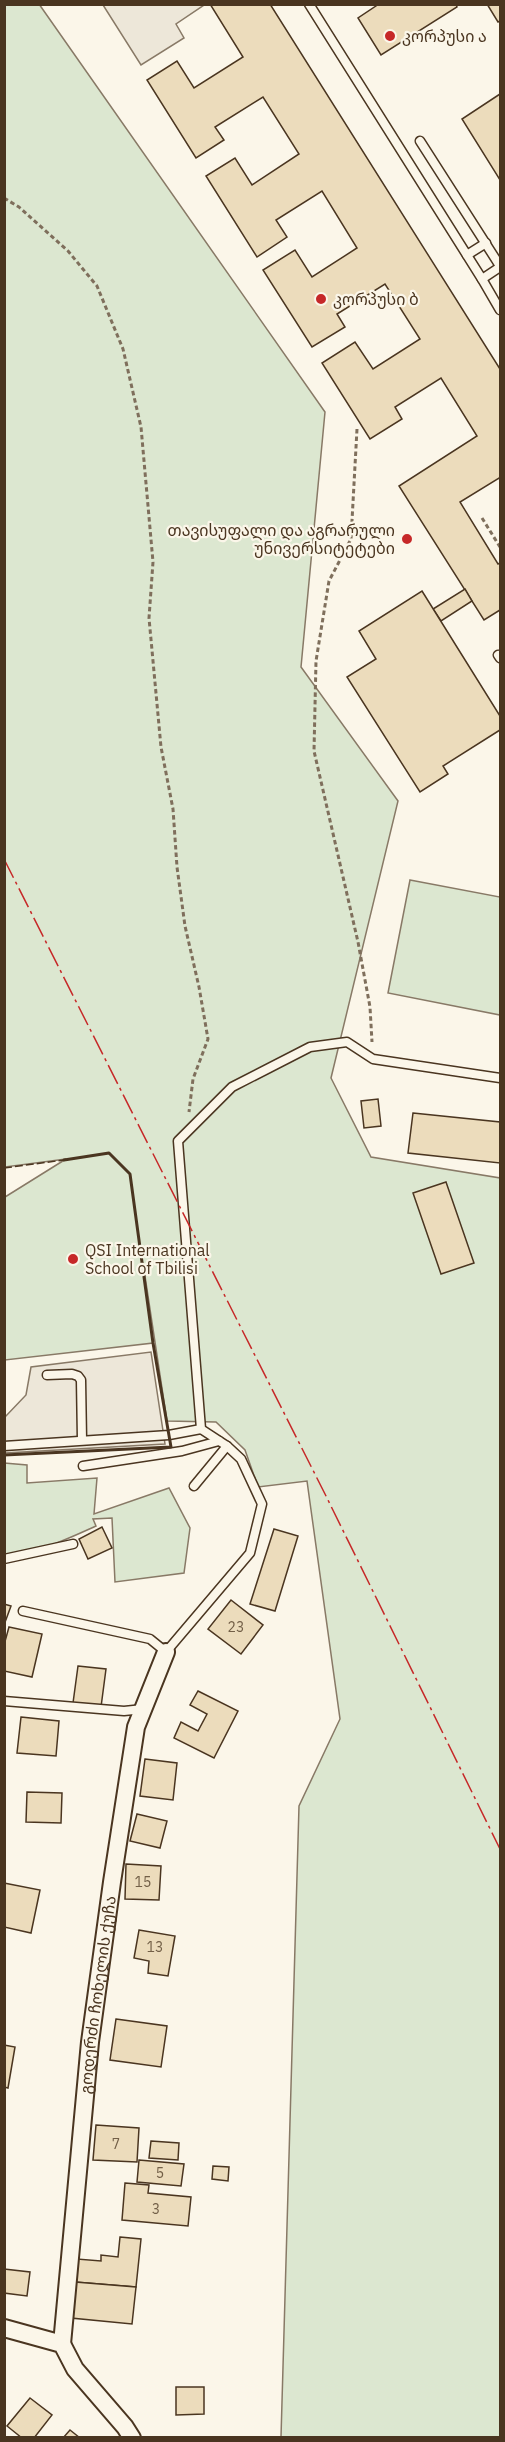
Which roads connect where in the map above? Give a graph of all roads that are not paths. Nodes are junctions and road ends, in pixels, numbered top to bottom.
1 (309, 4) edge
2 (420, 141) dead end
3 (486, 243) junction
4 (467, 255) junction
5 (501, 267) edge
6 (482, 279) junction
7 (501, 310) edge
8 (501, 1078) edge
9 (47, 1375) dead end
10 (201, 1428) junction
11 (82, 1440) junction
12 (223, 1443) junction
13 (4, 1446) edge
14 (83, 1466) dead end
15 (194, 1486) dead end
16 (74, 1544) dead end
17 (4, 1559) edge
18 (23, 1611) dead end
19 (166, 1652) junction
20 (4, 1701) edge
21 (143, 1709) junction
22 (4, 2328) edge
23 (62, 2344) junction
24 (132, 2438) edge

1 - 4 lane
2 - 3 lane
3 - 4 lane
3 - 5 lane
4 - 6 lane
5 - 6 lane
6 - 7 lane
8 - 10 lane
9 - 11 lane
10 - 11 lane
10 - 12 lane
11 - 13 lane
12 - 14 lane
12 - 15 lane
12 - 19 lane
16 - 17 lane
18 - 19 lane
19 - 21 street, გოდერძი ჩოხელის ქუჩა
20 - 21 lane
21 - 23 street, გოდერძი ჩოხელის ქუჩა
22 - 23 street
23 - 24 street

